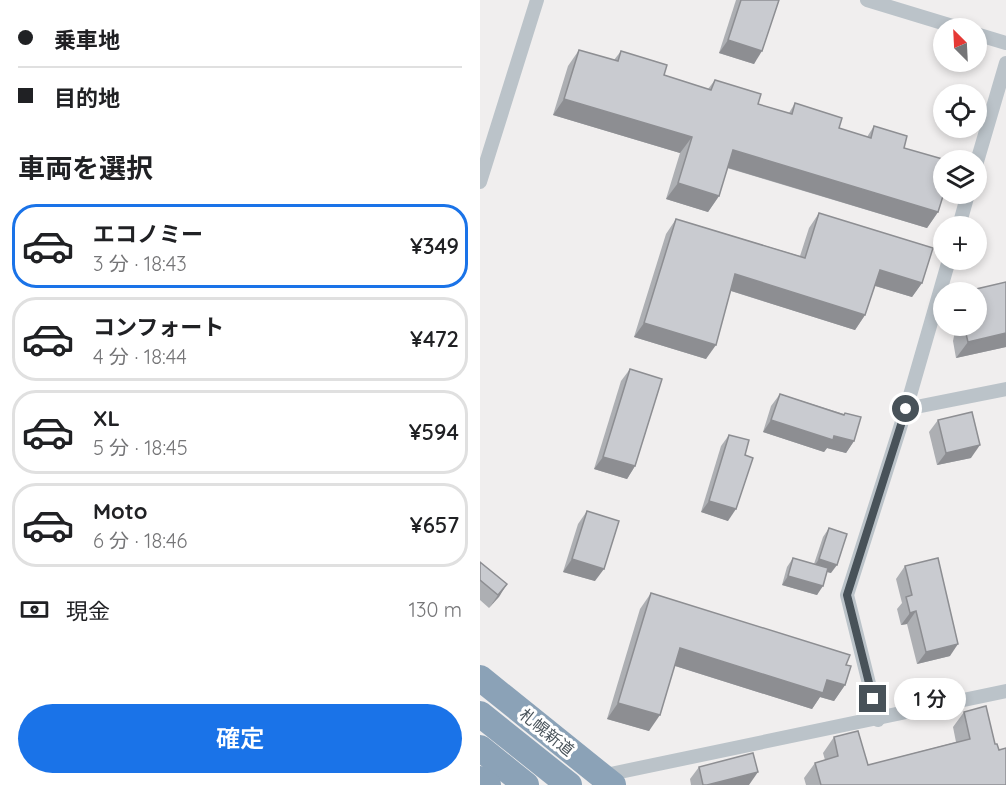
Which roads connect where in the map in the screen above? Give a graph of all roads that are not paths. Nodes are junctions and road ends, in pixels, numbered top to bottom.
1 (537, 0) edge
2 (867, 0) edge
3 (933, 20) edge
4 (987, 37) edge
5 (1006, 43) edge
6 (1006, 63) edge
7 (980, 150) edge
8 (480, 182) edge
9 (946, 270) edge
10 (1006, 389) edge
11 (906, 409) junction
12 (480, 678) edge
13 (1006, 692) edge
14 (480, 714) edge
15 (878, 720) junction
16 (480, 748) edge
17 (480, 779) edge
18 (607, 780) edge
19 (488, 785) edge
20 (526, 785) edge
21 (569, 785) edge

1 - 8 street
2 - 3 street
4 - 5 street
6 - 7 street
9 - 11 street
10 - 11 street
11 - 15 street
12 - 18 highway, 札幌新道
13 - 15 street
14 - 21 highway
15 - 18 street
16 - 20 highway
17 - 19 highway

